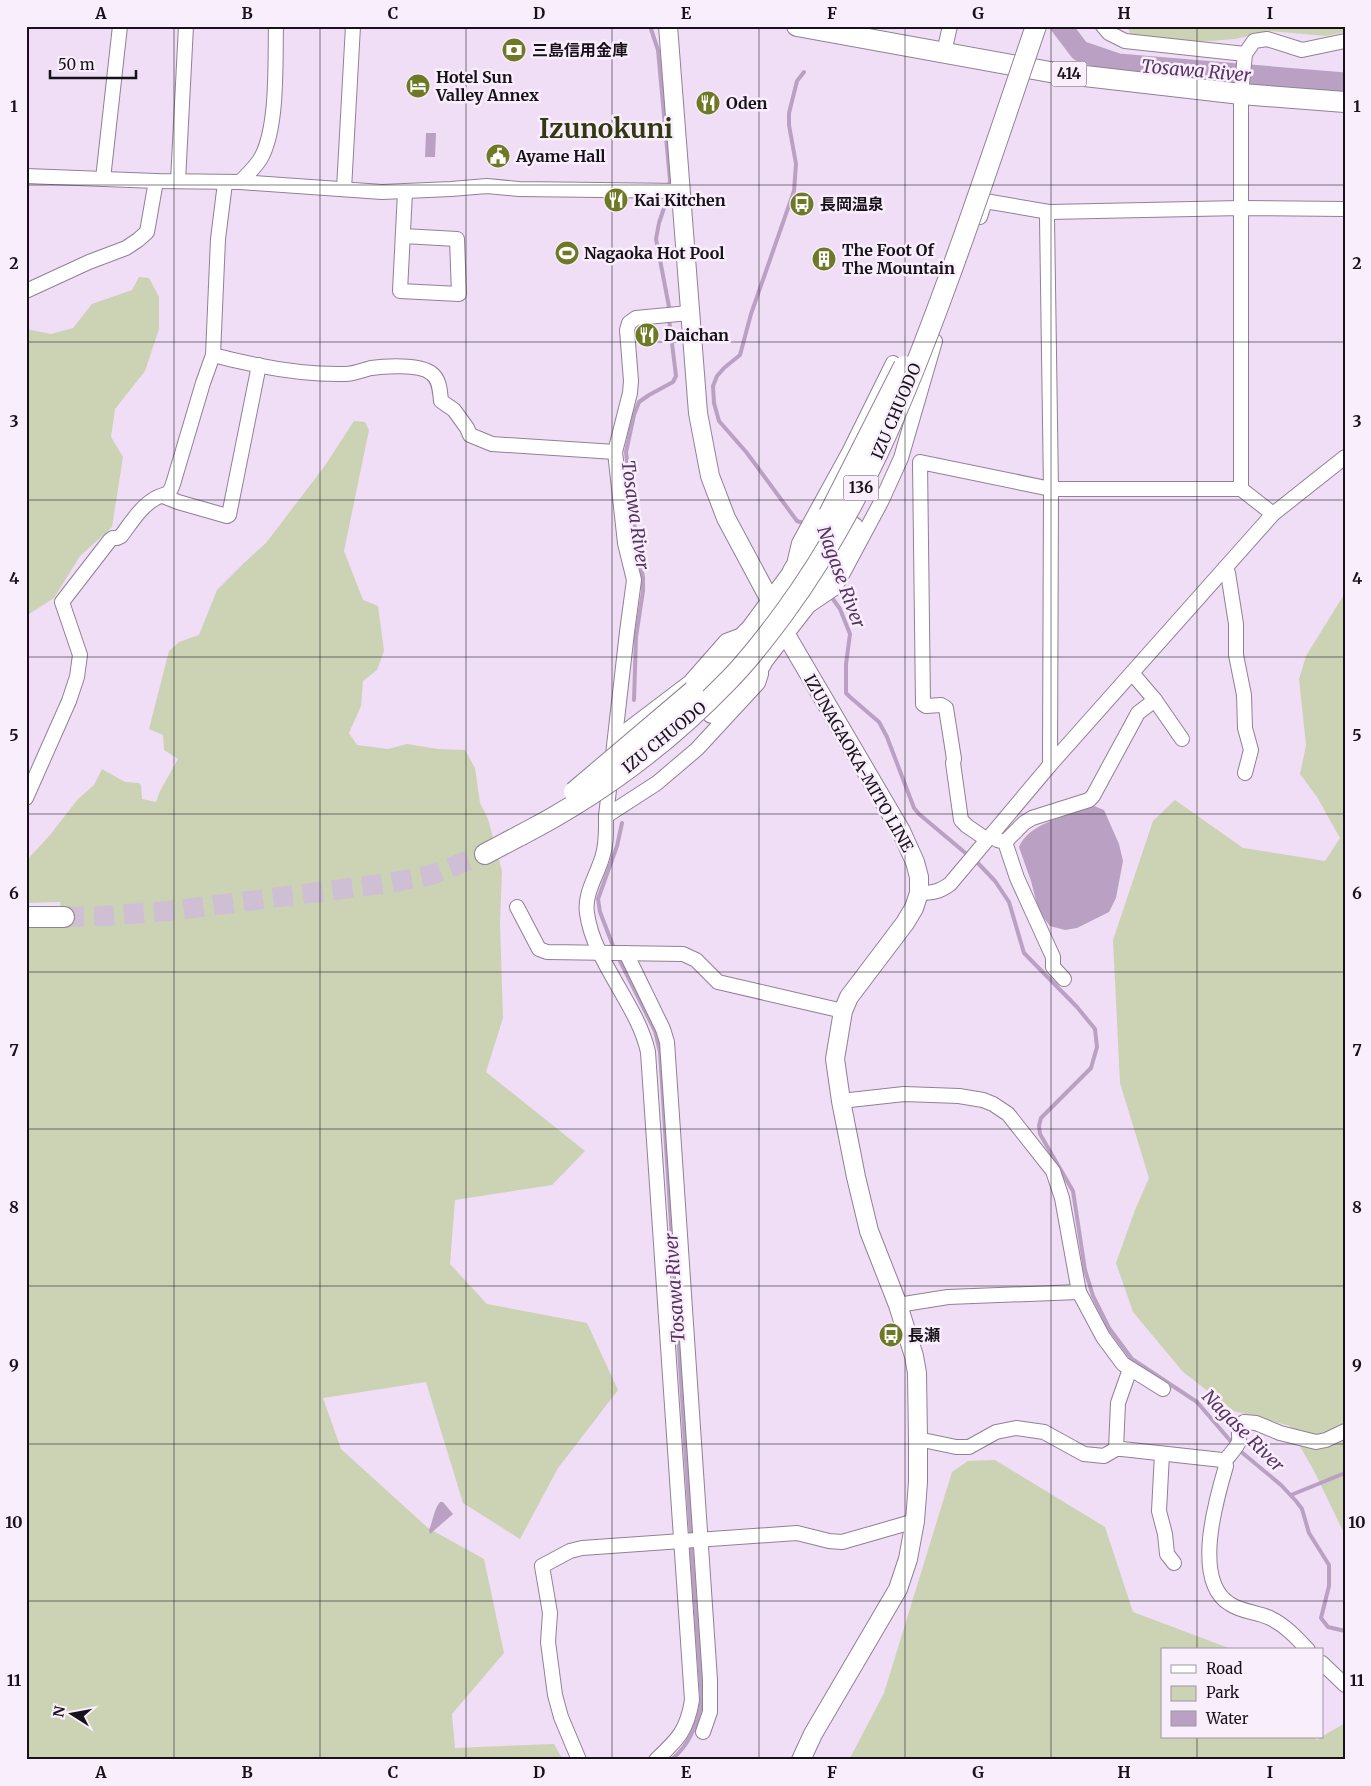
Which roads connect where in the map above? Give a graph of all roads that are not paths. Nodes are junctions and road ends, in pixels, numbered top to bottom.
1 (120, 26) edge
2 (186, 26) edge
3 (276, 26) edge
4 (353, 26) edge
5 (668, 26) edge
6 (797, 26) edge
7 (950, 26) edge
8 (1027, 26) edge
9 (1036, 26) edge
10 (1103, 26) edge
11 (1345, 41) edge
12 (944, 52) junction
13 (1244, 59) junction
14 (1241, 89) junction
15 (1345, 102) edge
16 (26, 176) edge
17 (103, 179) junction
18 (156, 182) junction
19 (178, 182) junction
20 (240, 182) junction
21 (225, 183) junction
22 (344, 188) junction
23 (681, 191) junction
24 (405, 192) junction
25 (1241, 208) junction
26 (1345, 209) edge
27 (1049, 212) junction
28 (403, 236) junction
29 (26, 291) edge
30 (689, 313) junction
31 (918, 344) junction
32 (213, 355) junction
33 (893, 363) dead end
34 (259, 365) junction
35 (916, 365) junction
36 (615, 452) junction
37 (848, 452) junction
38 (1345, 457) edge
39 (900, 458) junction
40 (920, 462) junction
41 (1051, 489) junction
42 (1241, 489) junction
43 (163, 496) junction
44 (1273, 514) junction
45 (1225, 568) junction
46 (793, 571) junction
47 (823, 584) joint
48 (771, 602) junction
49 (807, 606) junction
50 (747, 633) junction
51 (785, 633) junction
52 (761, 664) junction
53 (1132, 673) junction
54 (1155, 700) junction
55 (615, 739) junction
56 (1182, 739) dead end
57 (1050, 765) junction
58 (1245, 773) dead end
59 (26, 798) edge
60 (556, 808) junction
61 (606, 816) junction
62 (525, 831) junction
63 (984, 842) junction
64 (1005, 842) junction
65 (484, 852) tunnel mouth
66 (919, 893) junction
67 (517, 907) dead end
68 (26, 911) edge
69 (26, 917) edge
70 (604, 953) junction
71 (625, 953) junction
72 (1064, 979) dead end
73 (843, 1011) junction
74 (841, 1101) junction
75 (1080, 1292) junction
76 (898, 1305) junction
77 (1130, 1369) junction
78 (1163, 1389) dead end
79 (1345, 1431) edge
80 (918, 1439) junction
81 (1116, 1449) junction
82 (1162, 1454) junction
83 (1224, 1462) junction
84 (916, 1522) junction
85 (691, 1540) junction
86 (1174, 1563) dead end
87 (1306, 1648) edge
88 (1324, 1665) edge
89 (1345, 1685) edge
90 (703, 1732) dead end
91 (579, 1760) edge
92 (656, 1760) edge
93 (801, 1760) edge

1 - 17 street
2 - 19 street
3 - 20 street
4 - 22 street
5 - 23 main road, IZUNAGAOKA-MITO LINE
6 - 12 highway, 414
7 - 12 street
8 - 31 highway, IZU CHUODO / 136
9 - 35 highway, IZU CHUODO / 136, bridge
10 - 13 street
11 - 13 street
12 - 14 highway, 414
13 - 14 street
14 - 15 highway, 414
14 - 25 street
16 - 17 street
17 - 18 street
18 - 19 street
18 - 29 street
19 - 21 street
20 - 21 street
20 - 22 street
21 - 32 street
22 - 24 street
23 - 24 street
23 - 30 main road, IZUNAGAOKA-MITO LINE
24 - 28 street
25 - 26 street
25 - 27 street
25 - 42 street
27 - 39 street
27 - 41 street
28 - 28 street
30 - 36 street
30 - 48 main road, IZUNAGAOKA-MITO LINE
31 - 46 highway, bridge
31 - 60 highway, IZU CHUODO / 136
32 - 34 street
32 - 43 street
33 - 37 street
34 - 36 street
34 - 43 street
35 - 47 highway, bridge
35 - 62 highway, IZU CHUODO / 136, bridge
36 - 55 street
37 - 39 street
37 - 46 street
38 - 44 street
39 - 40 street
39 - 49 street
40 - 41 street
40 - 63 street
41 - 42 street
41 - 57 street
42 - 44 street
43 - 59 street
44 - 45 street
45 - 53 street
45 - 58 street
46 - 48 main road
47 - 49 main road
48 - 50 main road
48 - 51 main road, IZUNAGAOKA-MITO LINE
49 - 51 main road
50 - 55 street
50 - 60 highway, bridge
51 - 52 main road
51 - 66 main road, IZUNAGAOKA-MITO LINE
52 - 61 street
52 - 62 highway, bridge
53 - 54 street
53 - 57 street
54 - 56 street
54 - 64 street
55 - 61 street
57 - 63 street
60 - 62 highway, IZU CHUODO / 136
61 - 70 street
62 - 65 highway, IZU CHUODO / 136
63 - 64 street
63 - 66 street
64 - 72 street
66 - 73 main road, IZUNAGAOKA-MITO LINE
67 - 70 street
68 - 69 highway
70 - 71 street
70 - 85 street
71 - 73 street
71 - 85 street
73 - 74 main road, IZUNAGAOKA-MITO LINE
74 - 75 street
74 - 76 main road, IZUNAGAOKA-MITO LINE
75 - 76 street
75 - 77 street
76 - 80 main road, IZUNAGAOKA-MITO LINE
77 - 78 street
77 - 81 street
79 - 83 street
80 - 81 street
80 - 84 main road, IZUNAGAOKA-MITO LINE
81 - 82 street
82 - 83 street
82 - 86 street
83 - 87 street
84 - 85 street
84 - 93 main road, IZUNAGAOKA-MITO LINE
85 - 90 street
85 - 91 street
85 - 92 street
88 - 89 street

